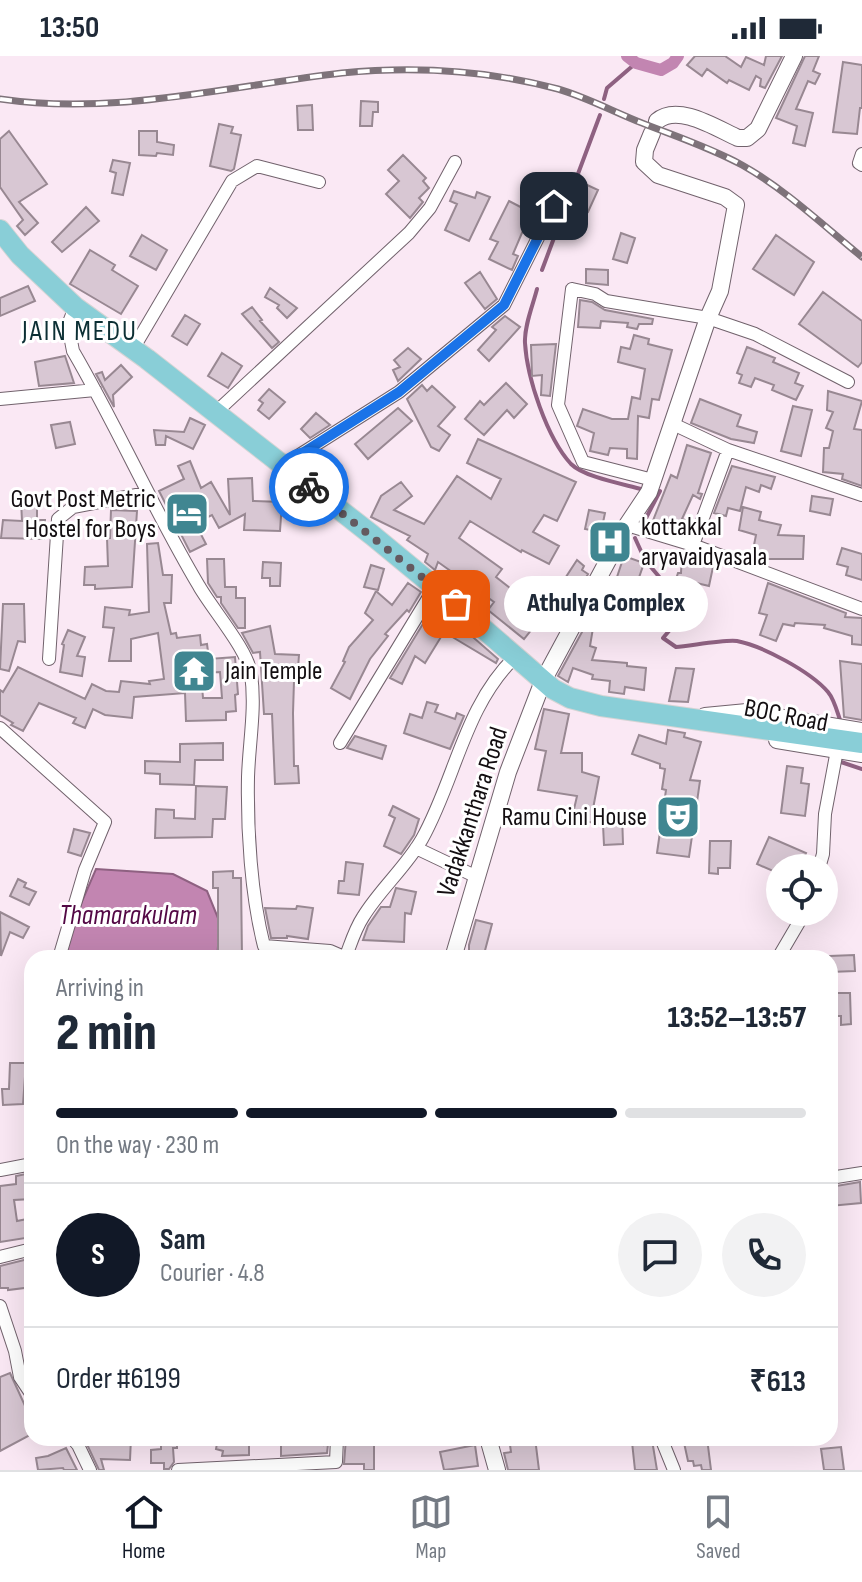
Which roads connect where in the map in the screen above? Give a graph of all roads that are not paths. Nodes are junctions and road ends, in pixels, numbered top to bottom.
1 (794, 56) edge
2 (862, 154) edge
3 (455, 162) dead end
4 (862, 165) edge
5 (319, 182) dead end
6 (554, 206) dead end
7 (0, 230) edge
8 (75, 307) junction
9 (708, 318) junction
10 (133, 349) junction
11 (848, 382) dead end
12 (95, 390) junction
13 (0, 399) edge
14 (214, 414) junction
15 (673, 424) junction
16 (728, 450) junction
17 (282, 466) junction
18 (653, 480) junction
19 (147, 493) junction
20 (862, 495) edge
21 (627, 525) junction
22 (693, 545) junction
23 (435, 587) junction
24 (862, 609) edge
25 (516, 656) junction
26 (49, 659) dead end
27 (543, 681) junction
28 (675, 718) junction
29 (703, 721) junction
30 (0, 728) edge
31 (862, 731) edge
32 (340, 743) dead end
33 (862, 743) edge
34 (837, 750) junction
35 (862, 754) edge
36 (416, 848) junction
37 (823, 854) edge
38 (477, 877) junction
39 (797, 926) edge
40 (61, 950) edge
41 (317, 950) edge
42 (349, 950) edge
43 (455, 950) edge
44 (783, 950) edge
45 (24, 1166) edge
46 (0, 1170) edge
47 (862, 1173) edge
48 (838, 1177) edge
49 (24, 1251) edge
50 (0, 1257) edge
51 (0, 1306) edge
52 (24, 1383) edge
53 (76, 1446) edge
54 (337, 1446) edge
55 (490, 1446) edge
56 (664, 1446) edge
57 (336, 1466) edge
58 (90, 1470) edge
59 (178, 1470) edge
60 (497, 1470) edge
61 (674, 1470) edge

1 - 9 street, Vadakkanthara Road
2 - 4 street
3 - 14 street
5 - 10 street
6 - 17 street
7 - 8 main road
8 - 10 main road
8 - 12 street
9 - 11 street
9 - 15 street, Vadakkanthara Road
9 - 18 street
10 - 14 main road
12 - 13 street
12 - 19 street
14 - 17 main road
15 - 16 street
15 - 18 street, Vadakkanthara Road
16 - 20 street
16 - 22 street
17 - 23 main road
18 - 21 street, Vadakkanthara Road
19 - 26 street
19 - 41 street
21 - 22 street
21 - 27 street, Vadakkanthara Road
22 - 24 street
23 - 25 main road
23 - 32 street
25 - 27 main road
25 - 36 street
27 - 28 main road
27 - 38 street, Vadakkanthara Road
28 - 29 main road
28 - 31 street
29 - 33 main road
29 - 34 street, BOC Road
30 - 40 street
34 - 35 street, BOC Road
34 - 37 street
36 - 38 street
36 - 42 street
38 - 43 street, Vadakkanthara Road
39 - 44 street
45 - 46 street
47 - 48 street
49 - 50 street
51 - 52 street
53 - 58 street
54 - 57 street
55 - 60 street
56 - 61 street
57 - 59 street

